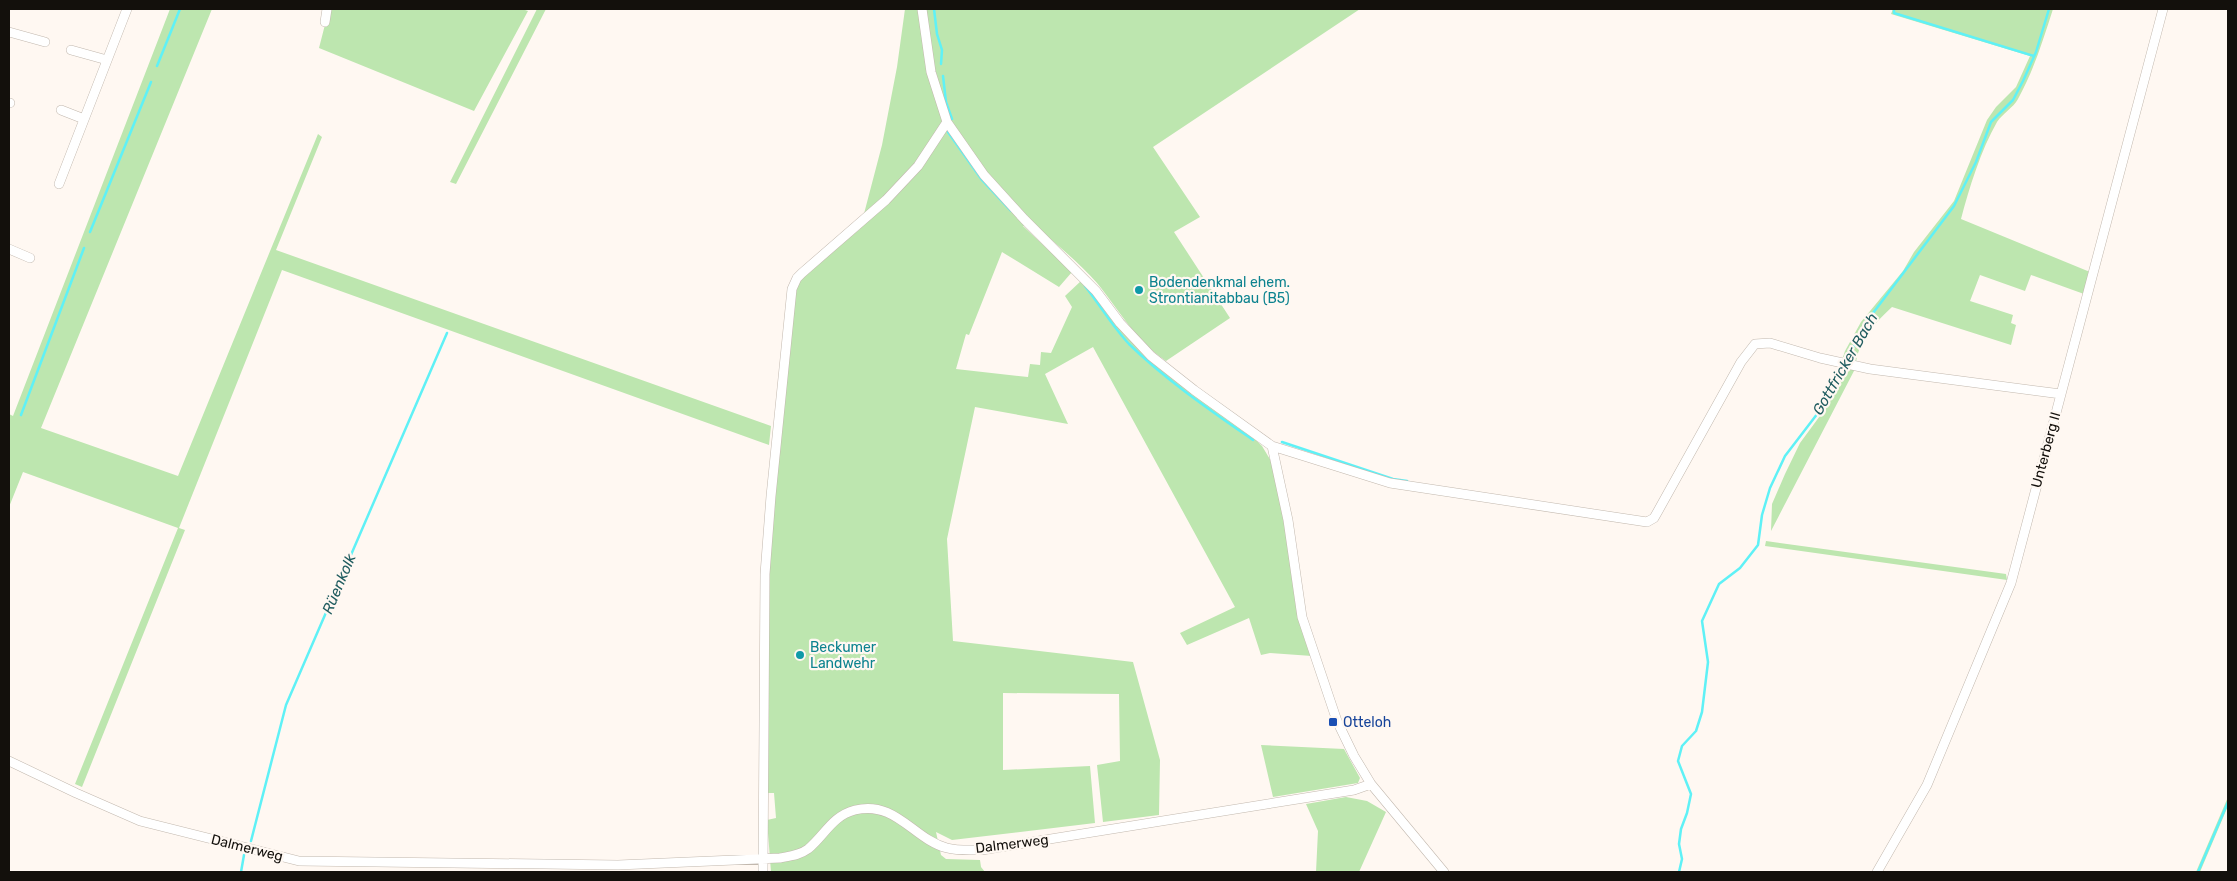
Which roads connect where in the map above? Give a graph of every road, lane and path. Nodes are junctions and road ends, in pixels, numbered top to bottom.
1 (127, 9) edge
2 (327, 9) edge
3 (922, 9) edge
4 (2163, 9) edge
5 (325, 22) dead end
6 (9, 32) edge
7 (45, 42) dead end
8 (71, 50) dead end
9 (107, 60) junction
10 (60, 110) dead end
11 (84, 119) junction
12 (947, 122) junction
13 (59, 184) dead end
14 (9, 249) edge
15 (30, 258) dead end
16 (2061, 394) junction
17 (1272, 446) junction
18 (9, 761) edge
19 (1371, 784) junction
20 (762, 860) junction
21 (763, 872) edge
22 (1444, 872) edge
23 (1877, 872) edge

1 - 9 street
2 - 5 street
3 - 12 street
4 - 16 street, Unterberg II
6 - 7 street
8 - 9 street
9 - 11 street
10 - 11 street
11 - 13 street
12 - 17 street
12 - 20 street
14 - 15 street
16 - 17 street
16 - 23 street, Unterberg II
17 - 19 street
18 - 20 street, Dalmerweg
19 - 20 street, Dalmerweg
19 - 22 street
20 - 21 street

